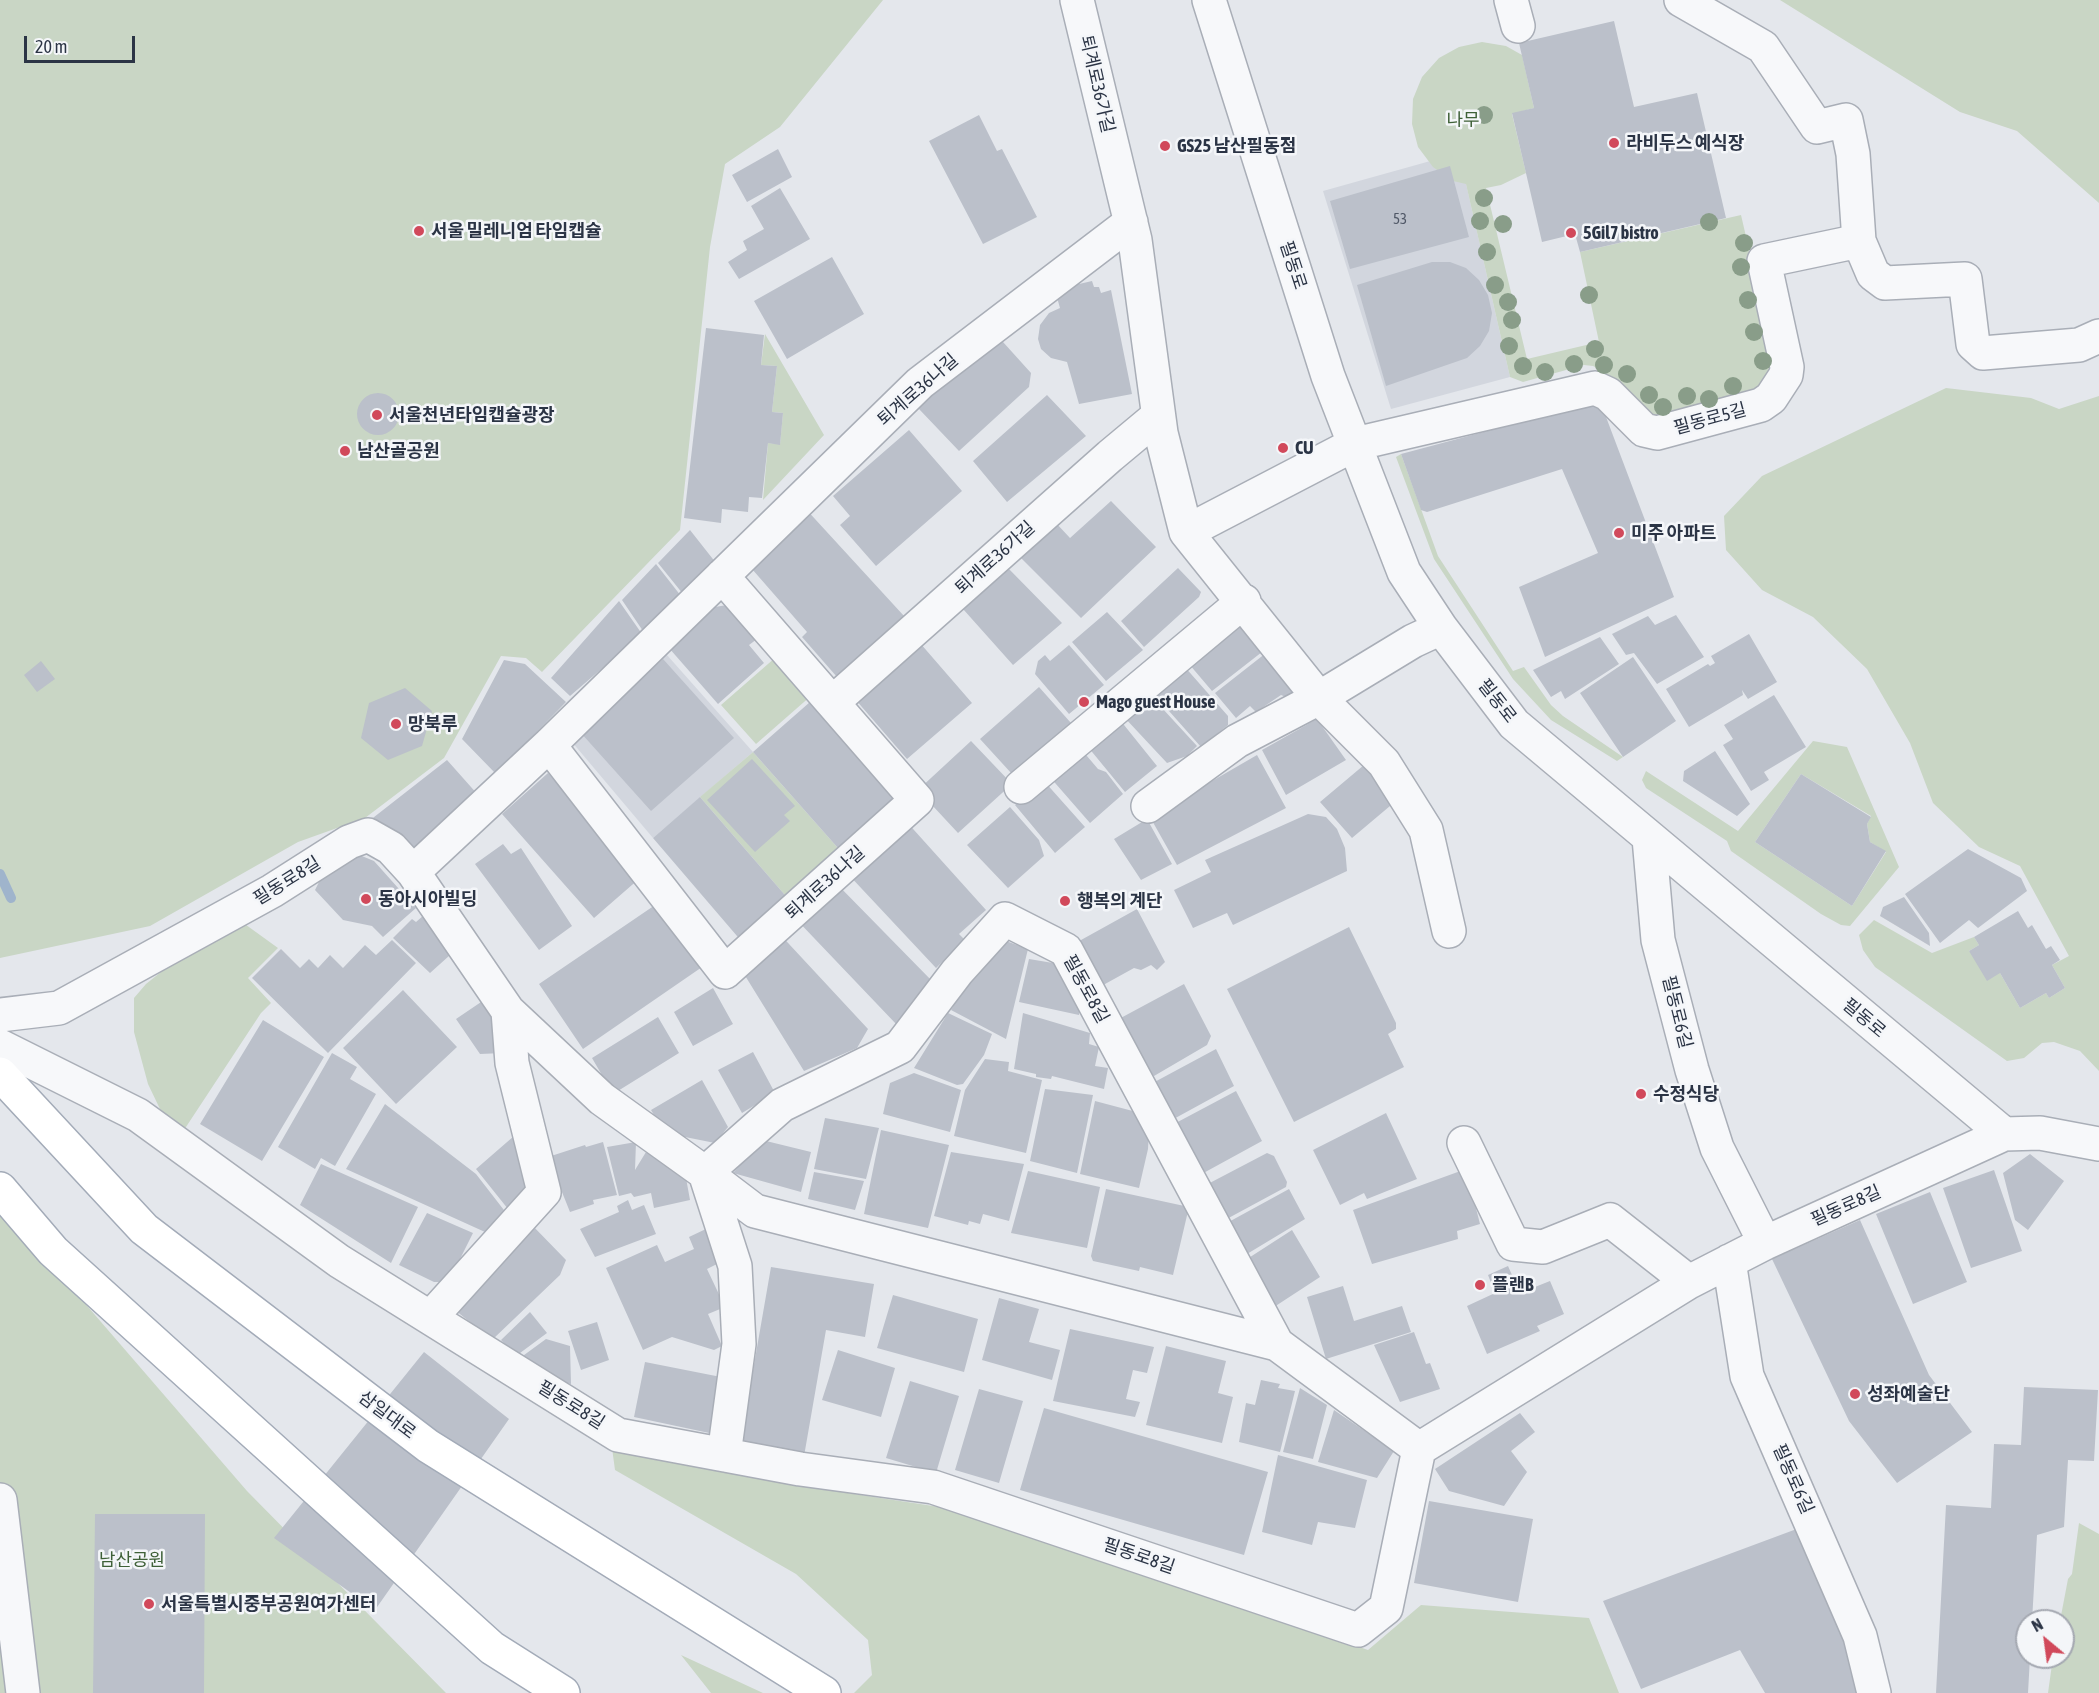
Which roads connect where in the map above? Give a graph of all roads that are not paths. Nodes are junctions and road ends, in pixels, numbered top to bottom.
1 (1077, 0) edge
2 (1209, 0) edge
3 (1681, 0) edge
4 (1131, 222) junction
5 (1859, 241) junction
6 (2099, 336) edge
7 (1158, 416) junction
8 (1355, 444) junction
9 (1186, 532) junction
10 (722, 576) junction
11 (1244, 601) junction
12 (1441, 628) junction
13 (1319, 698) junction
14 (833, 702) junction
15 (549, 745) junction
16 (1021, 787) dead end
17 (1148, 806) dead end
18 (1649, 838) junction
19 (413, 872) junction
20 (1449, 931) dead end
21 (508, 1011) junction
22 (0, 1015) edge
23 (0, 1046) edge
24 (0, 1074) edge
25 (0, 1093) edge
26 (2004, 1134) junction
27 (62, 1141) junction
28 (1464, 1143) dead end
29 (2099, 1144) edge
30 (705, 1173) junction
31 (0, 1189) edge
32 (1765, 1243) junction
33 (1729, 1261) junction
34 (1689, 1282) junction
35 (432, 1316) junction
36 (1277, 1344) junction
37 (1419, 1449) junction
38 (724, 1455) junction
39 (0, 1500) edge
40 (7, 1626) edge
41 (22, 1693) edge
42 (563, 1693) edge
43 (824, 1693) edge
44 (1874, 1693) edge

1 - 4 street, 퇴계로36가길
2 - 8 street, 필동로
3 - 5 street
4 - 7 street, 퇴계로36가길
4 - 10 street, 퇴계로36나길
5 - 6 street
5 - 8 street, 필동로5길
7 - 9 street, 퇴계로36가길
7 - 14 street, 퇴계로36가길
8 - 9 street
8 - 12 street, 필동로
9 - 11 street, 퇴계로36가길
10 - 14 street, 퇴계로36나길
10 - 15 street, 퇴계로36나길
11 - 13 street, 퇴계로36가길
11 - 16 street
12 - 13 street
12 - 18 street, 필동로
13 - 17 street
13 - 20 street, 퇴계로36가길
14 - 15 street, 퇴계로36나길
15 - 19 street, 퇴계로36나길
18 - 26 street, 필동로
18 - 32 street, 필동로6길
19 - 21 street, 필동로8길
19 - 22 street, 필동로8길
21 - 30 street, 필동로8길
21 - 35 street, 필동로8길
23 - 35 street, 필동로8길
24 - 27 main road, 삼일대로
25 - 27 street
26 - 29 street
26 - 32 street, 필동로8길
27 - 43 main road, 삼일대로
28 - 34 street
30 - 36 street, 필동로8길
30 - 36 street, 필동로8길
30 - 38 street
31 - 42 main road
32 - 33 street, 필동로8길
33 - 34 street, 필동로8길
33 - 44 street, 필동로6길
34 - 37 street, 필동로8길
35 - 38 street, 필동로8길
36 - 37 street, 필동로8길
37 - 38 street, 필동로8길
39 - 40 street
40 - 41 street

